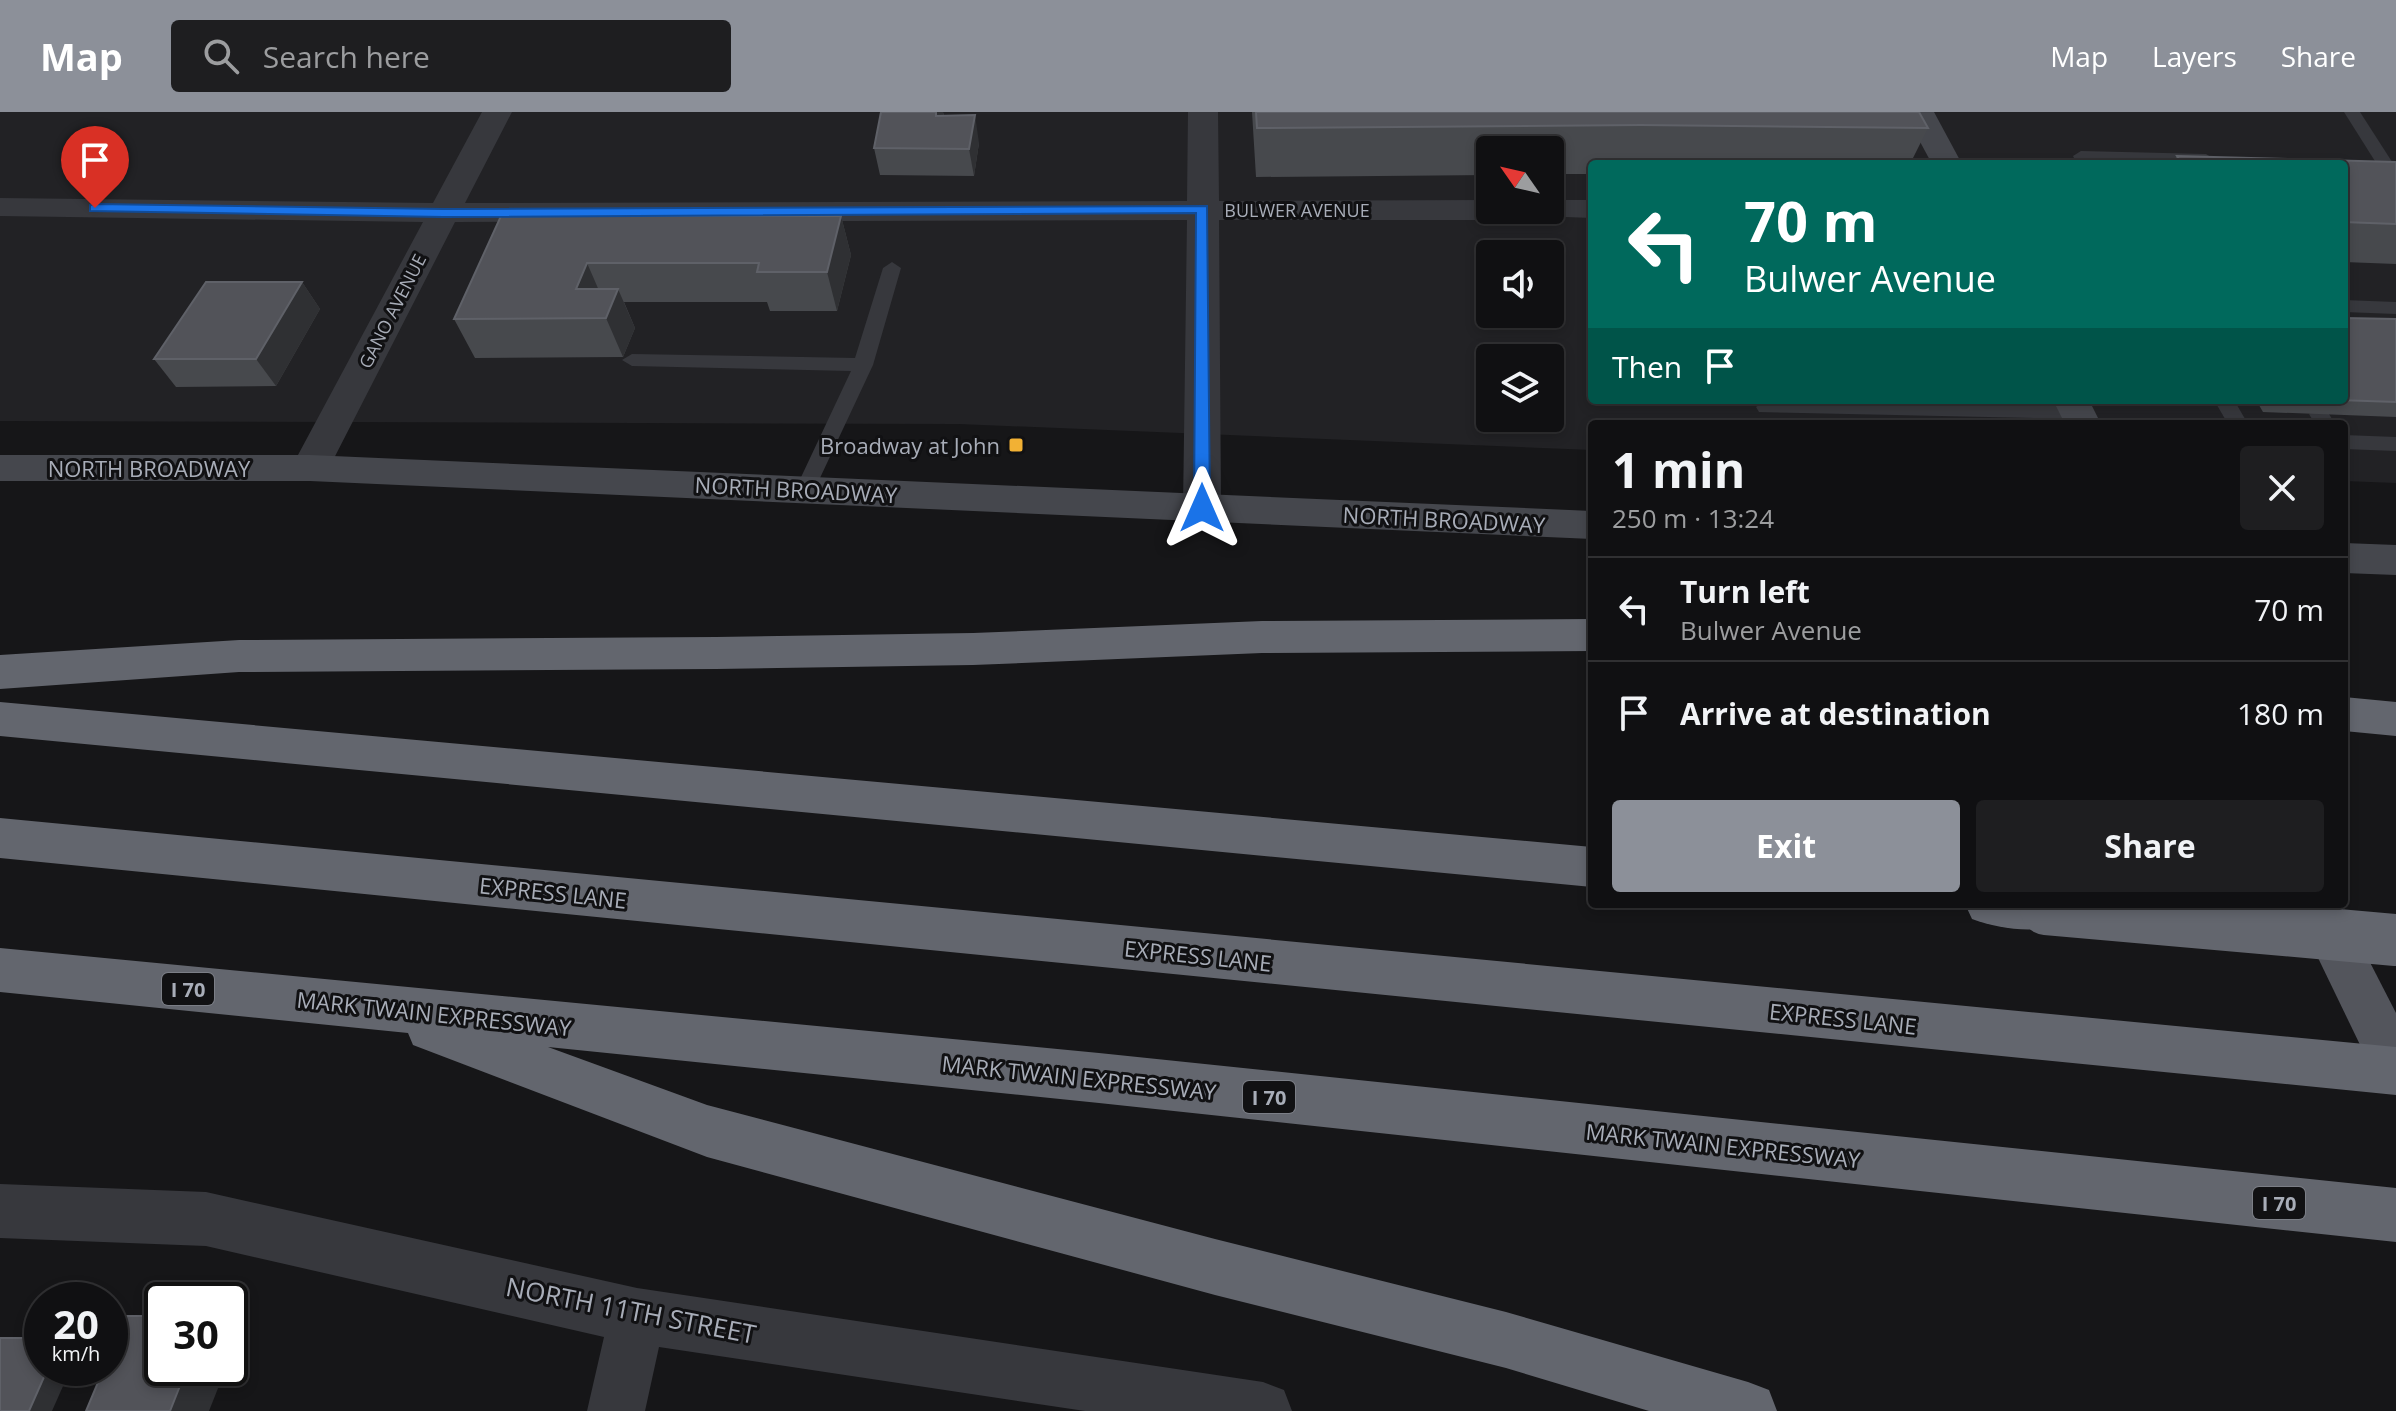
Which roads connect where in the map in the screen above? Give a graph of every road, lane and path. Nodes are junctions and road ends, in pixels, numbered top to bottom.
1 (497, 112) edge
2 (1203, 112) edge
3 (1919, 112) edge
4 (2352, 112) edge
5 (2224, 159) edge
6 (1945, 160) edge
7 (2083, 160) edge
8 (2383, 163) edge
9 (2396, 181) edge
10 (0, 207) edge
11 (1203, 209) junction
12 (1564, 209) edge
13 (1588, 209) edge
14 (1476, 210) edge
15 (443, 213) junction
16 (892, 268) dead end
17 (2348, 306) edge
18 (2388, 308) edge
19 (2396, 328) edge
20 (632, 360) dead end
21 (863, 365) junction
22 (1767, 410) edge
23 (1943, 412) edge
24 (2077, 412) edge
25 (2348, 442) edge
26 (2396, 444) edge
27 (0, 468) edge
28 (310, 468) junction
29 (805, 490) junction
30 (1202, 508) junction
31 (1588, 525) edge
32 (2348, 558) edge
33 (2396, 560) edge
34 (1588, 635) edge
35 (0, 672) edge
36 (2348, 714) edge
37 (0, 719) edge
38 (2396, 719) edge
39 (0, 838) edge
40 (1588, 867) edge
41 (2035, 908) edge
42 (2318, 908) edge
43 (2396, 940) edge
44 (0, 970) edge
45 (376, 1007) junction
46 (2396, 1068) edge
47 (0, 1211) edge
48 (2396, 1215) edge
49 (637, 1316) junction
50 (1125, 1399) edge
51 (616, 1411) edge
52 (1263, 1411) edge
53 (1748, 1411) edge

1 - 15 street, GANO AVENUE
2 - 11 street
3 - 6 main road
4 - 8 lane
5 - 7 lane
8 - 9 lane
10 - 15 street, BULWER AVENUE
11 - 14 street, BULWER AVENUE
11 - 15 street, BULWER AVENUE
11 - 30 street
12 - 13 street
15 - 28 street, GANO AVENUE
16 - 21 lane
17 - 18 lane
18 - 19 lane
20 - 21 lane
21 - 29 lane
22 - 23 lane
23 - 24 lane
25 - 26 lane
27 - 28 main road, NORTH BROADWAY
28 - 29 main road, NORTH BROADWAY
29 - 30 main road, NORTH BROADWAY
30 - 31 main road, NORTH BROADWAY
32 - 33 main road
34 - 35 highway
36 - 38 highway
37 - 40 highway
39 - 46 highway, EXPRESS LANE
41 - 43 highway, bridge
42 - 46 main road
44 - 45 highway, MARK TWAIN EXPRESSWAY / I 70
45 - 48 highway, MARK TWAIN EXPRESSWAY / I 70
45 - 53 highway
47 - 49 street, NORTH 11TH STREET
49 - 50 street, NORTH 11TH STREET
49 - 51 street
50 - 52 street, NORTH 11TH STREET

